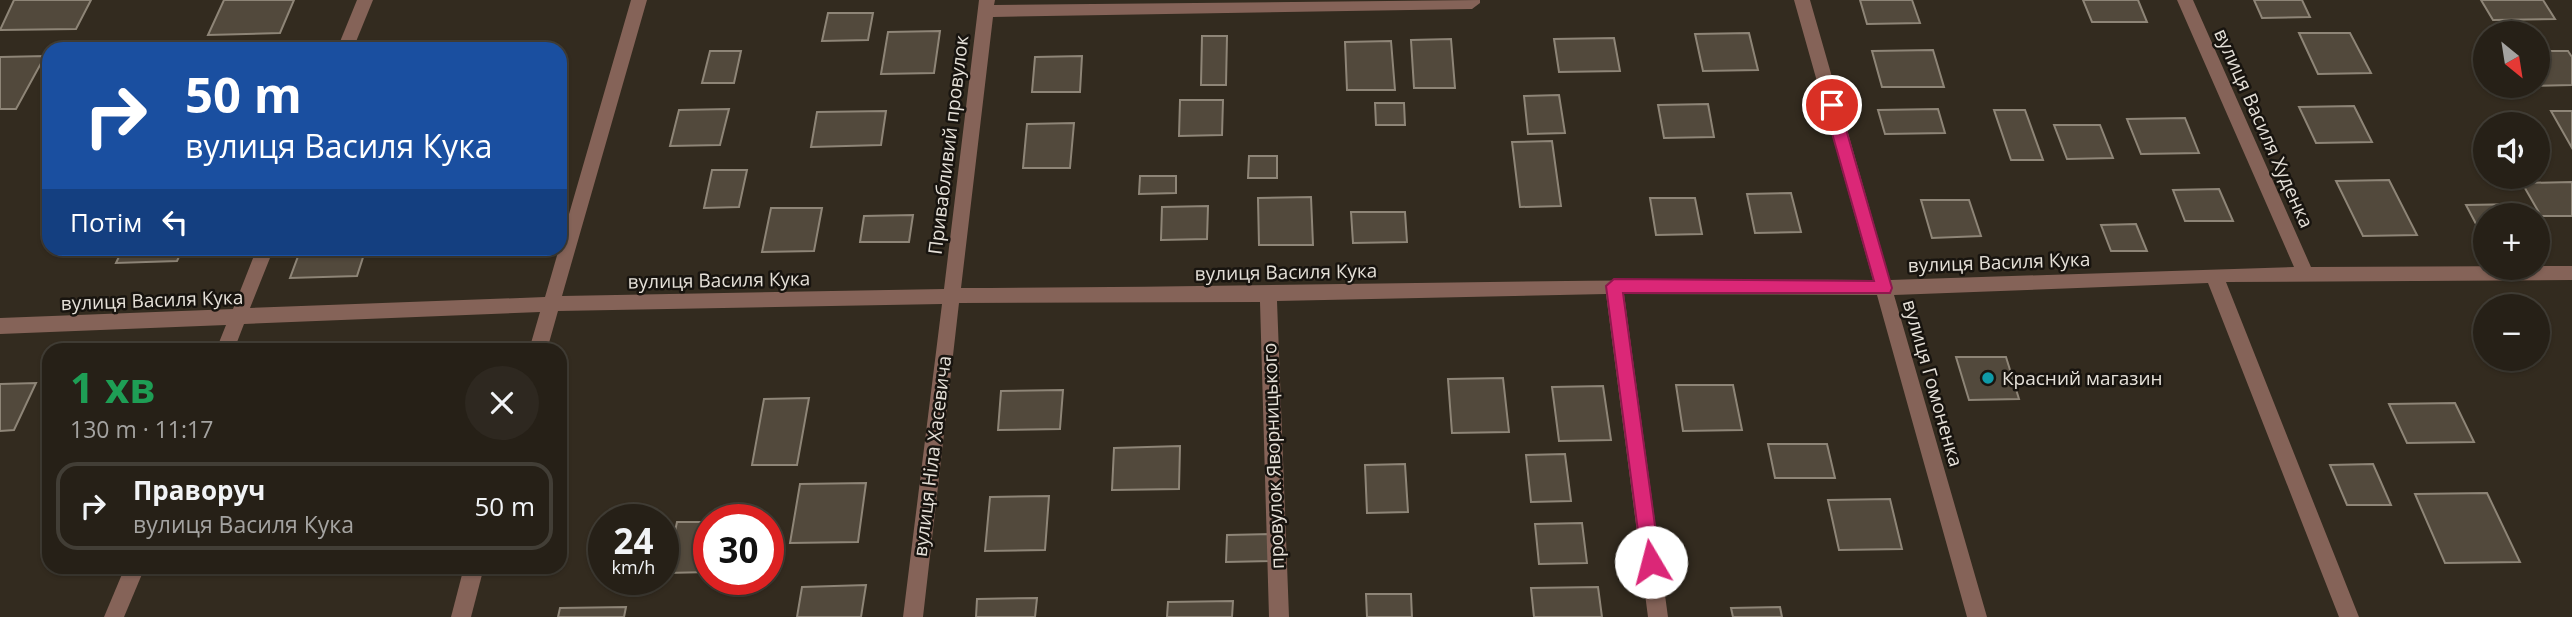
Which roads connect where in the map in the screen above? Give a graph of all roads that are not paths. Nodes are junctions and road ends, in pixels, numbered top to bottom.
1 (365, 0) edge
2 (639, 0) edge
3 (1472, 0) edge
4 (1801, 0) edge
5 (2185, 0) edge
6 (986, 5) edge
7 (348, 42) edge
8 (567, 249) edge
9 (263, 256) edge
10 (565, 256) edge
11 (2572, 273) edge
12 (2305, 274) junction
13 (2214, 275) junction
14 (1614, 286) junction
15 (1884, 288) junction
16 (1268, 294) junction
17 (952, 296) junction
18 (551, 304) junction
19 (239, 317) junction
20 (0, 326) edge
21 (228, 343) edge
22 (540, 343) edge
23 (132, 574) edge
24 (472, 574) edge
25 (114, 617) edge
26 (461, 617) edge
27 (913, 617) edge
28 (1279, 617) edge
29 (1658, 617) edge
30 (1977, 617) edge
31 (2349, 617) edge

1 - 7 street
2 - 8 street
3 - 6 street
4 - 15 street, вулиця Гомоненка
5 - 12 street, вулиця Василя Худенка
6 - 17 street, Привабливий провулок
9 - 19 street
10 - 18 street
11 - 12 street, вулиця Василя Кука
12 - 13 street, вулиця Василя Кука
13 - 15 street, вулиця Василя Кука
13 - 31 street
14 - 15 street, вулиця Василя Кука
14 - 16 street, вулиця Василя Кука
14 - 29 street
15 - 30 street, вулиця Гомоненка
16 - 17 street, вулиця Василя Кука
16 - 28 street, провулок Яворницького
17 - 18 street, вулиця Василя Кука
17 - 27 street, вулиця Ніла Хасевича
18 - 19 street, вулиця Василя Кука
18 - 22 street
19 - 20 street, вулиця Василя Кука
19 - 21 street
23 - 25 street
24 - 26 street

